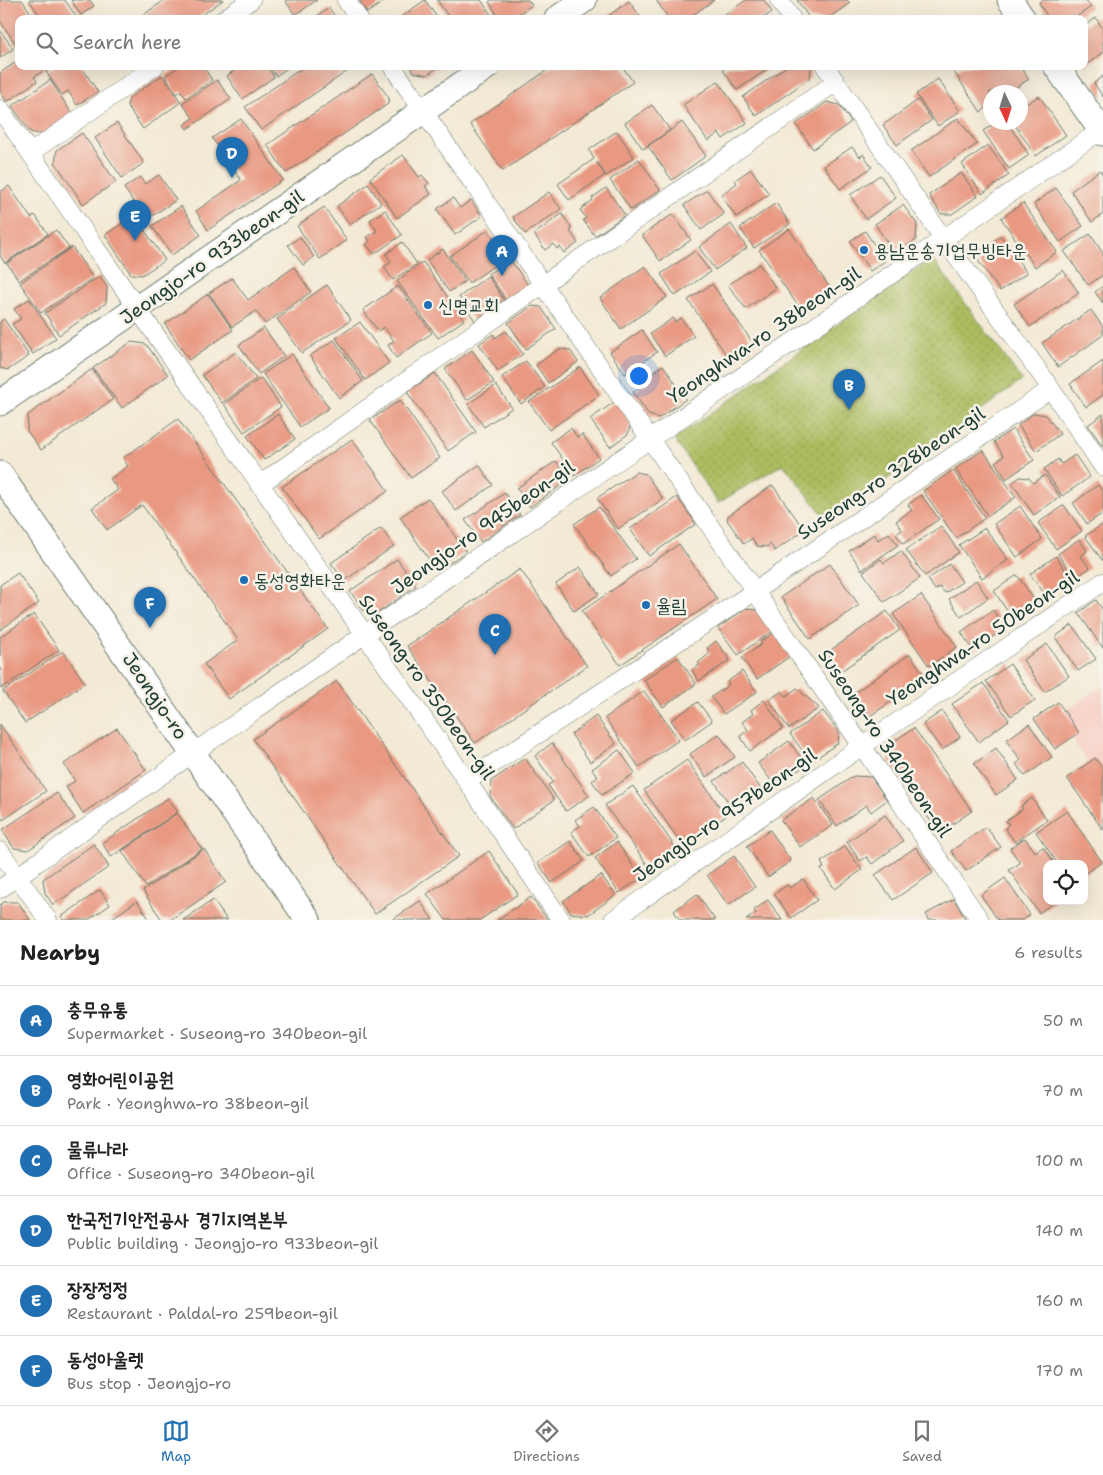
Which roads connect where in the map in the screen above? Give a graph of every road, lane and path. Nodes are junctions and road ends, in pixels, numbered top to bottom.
1 (251, 0) edge
2 (346, 0) edge
3 (584, 0) edge
4 (779, 0) edge
5 (1010, 0) edge
6 (230, 15) edge
7 (356, 15) edge
8 (563, 15) edge
9 (789, 15) edge
10 (1020, 15) edge
11 (149, 70) edge
12 (395, 70) edge
13 (482, 70) edge
14 (828, 70) edge
15 (1059, 70) edge
16 (836, 82) junction
17 (0, 109) edge
18 (423, 111) junction
19 (1102, 131) edge
20 (30, 153) junction
21 (943, 238) junction
22 (542, 285) junction
23 (137, 308) junction
24 (1051, 389) junction
25 (0, 403) edge
26 (650, 439) junction
27 (1103, 467) edge
28 (0, 474) edge
29 (260, 485) junction
30 (1103, 582) edge
31 (755, 591) junction
32 (365, 635) junction
33 (862, 746) junction
34 (193, 754) junction
35 (466, 781) junction
36 (0, 851) edge
37 (17, 876) junction
38 (0, 888) edge
39 (48, 920) edge
40 (308, 920) edge
41 (561, 920) edge
42 (613, 920) edge
43 (980, 920) edge

1 - 6 street
2 - 7 street
3 - 8 street
4 - 9 street
5 - 10 street
11 - 20 street
12 - 18 street, Suseong-ro 340beon-gil
13 - 18 street, Jeongjo-ro 933beon-gil
14 - 16 street
15 - 19 street
16 - 21 street
16 - 22 street
17 - 20 street, Suseong-ro 350beon-gil
18 - 22 street, Suseong-ro 340beon-gil
18 - 23 street, Jeongjo-ro 933beon-gil
19 - 21 street, Yeonghwa-ro 38beon-gil
20 - 23 street, Suseong-ro 350beon-gil
21 - 24 street
21 - 26 street, Yeonghwa-ro 38beon-gil
22 - 26 street, Suseong-ro 340beon-gil
22 - 29 street
23 - 25 street, Jeongjo-ro 933beon-gil
23 - 29 street, Suseong-ro 350beon-gil
24 - 27 street
24 - 31 street, Suseong-ro 328beon-gil
26 - 31 street, Suseong-ro 340beon-gil
26 - 32 street, Jeongjo-ro 945beon-gil
28 - 34 street, Jeongjo-ro
29 - 32 street, Suseong-ro 350beon-gil
30 - 33 street, Yeonghwa-ro 50beon-gil
31 - 33 street, Suseong-ro 340beon-gil
31 - 35 street
32 - 34 street, Jeongjo-ro 945beon-gil
32 - 35 street, Suseong-ro 350beon-gil
33 - 42 street, Jeongjo-ro 957beon-gil
33 - 43 street, Suseong-ro 340beon-gil
34 - 37 street, Jeongjo-ro 945beon-gil
34 - 40 street, Jeongjo-ro
35 - 41 street, Suseong-ro 350beon-gil
36 - 37 street
37 - 38 street, Jeongjo-ro 945beon-gil
37 - 39 street

